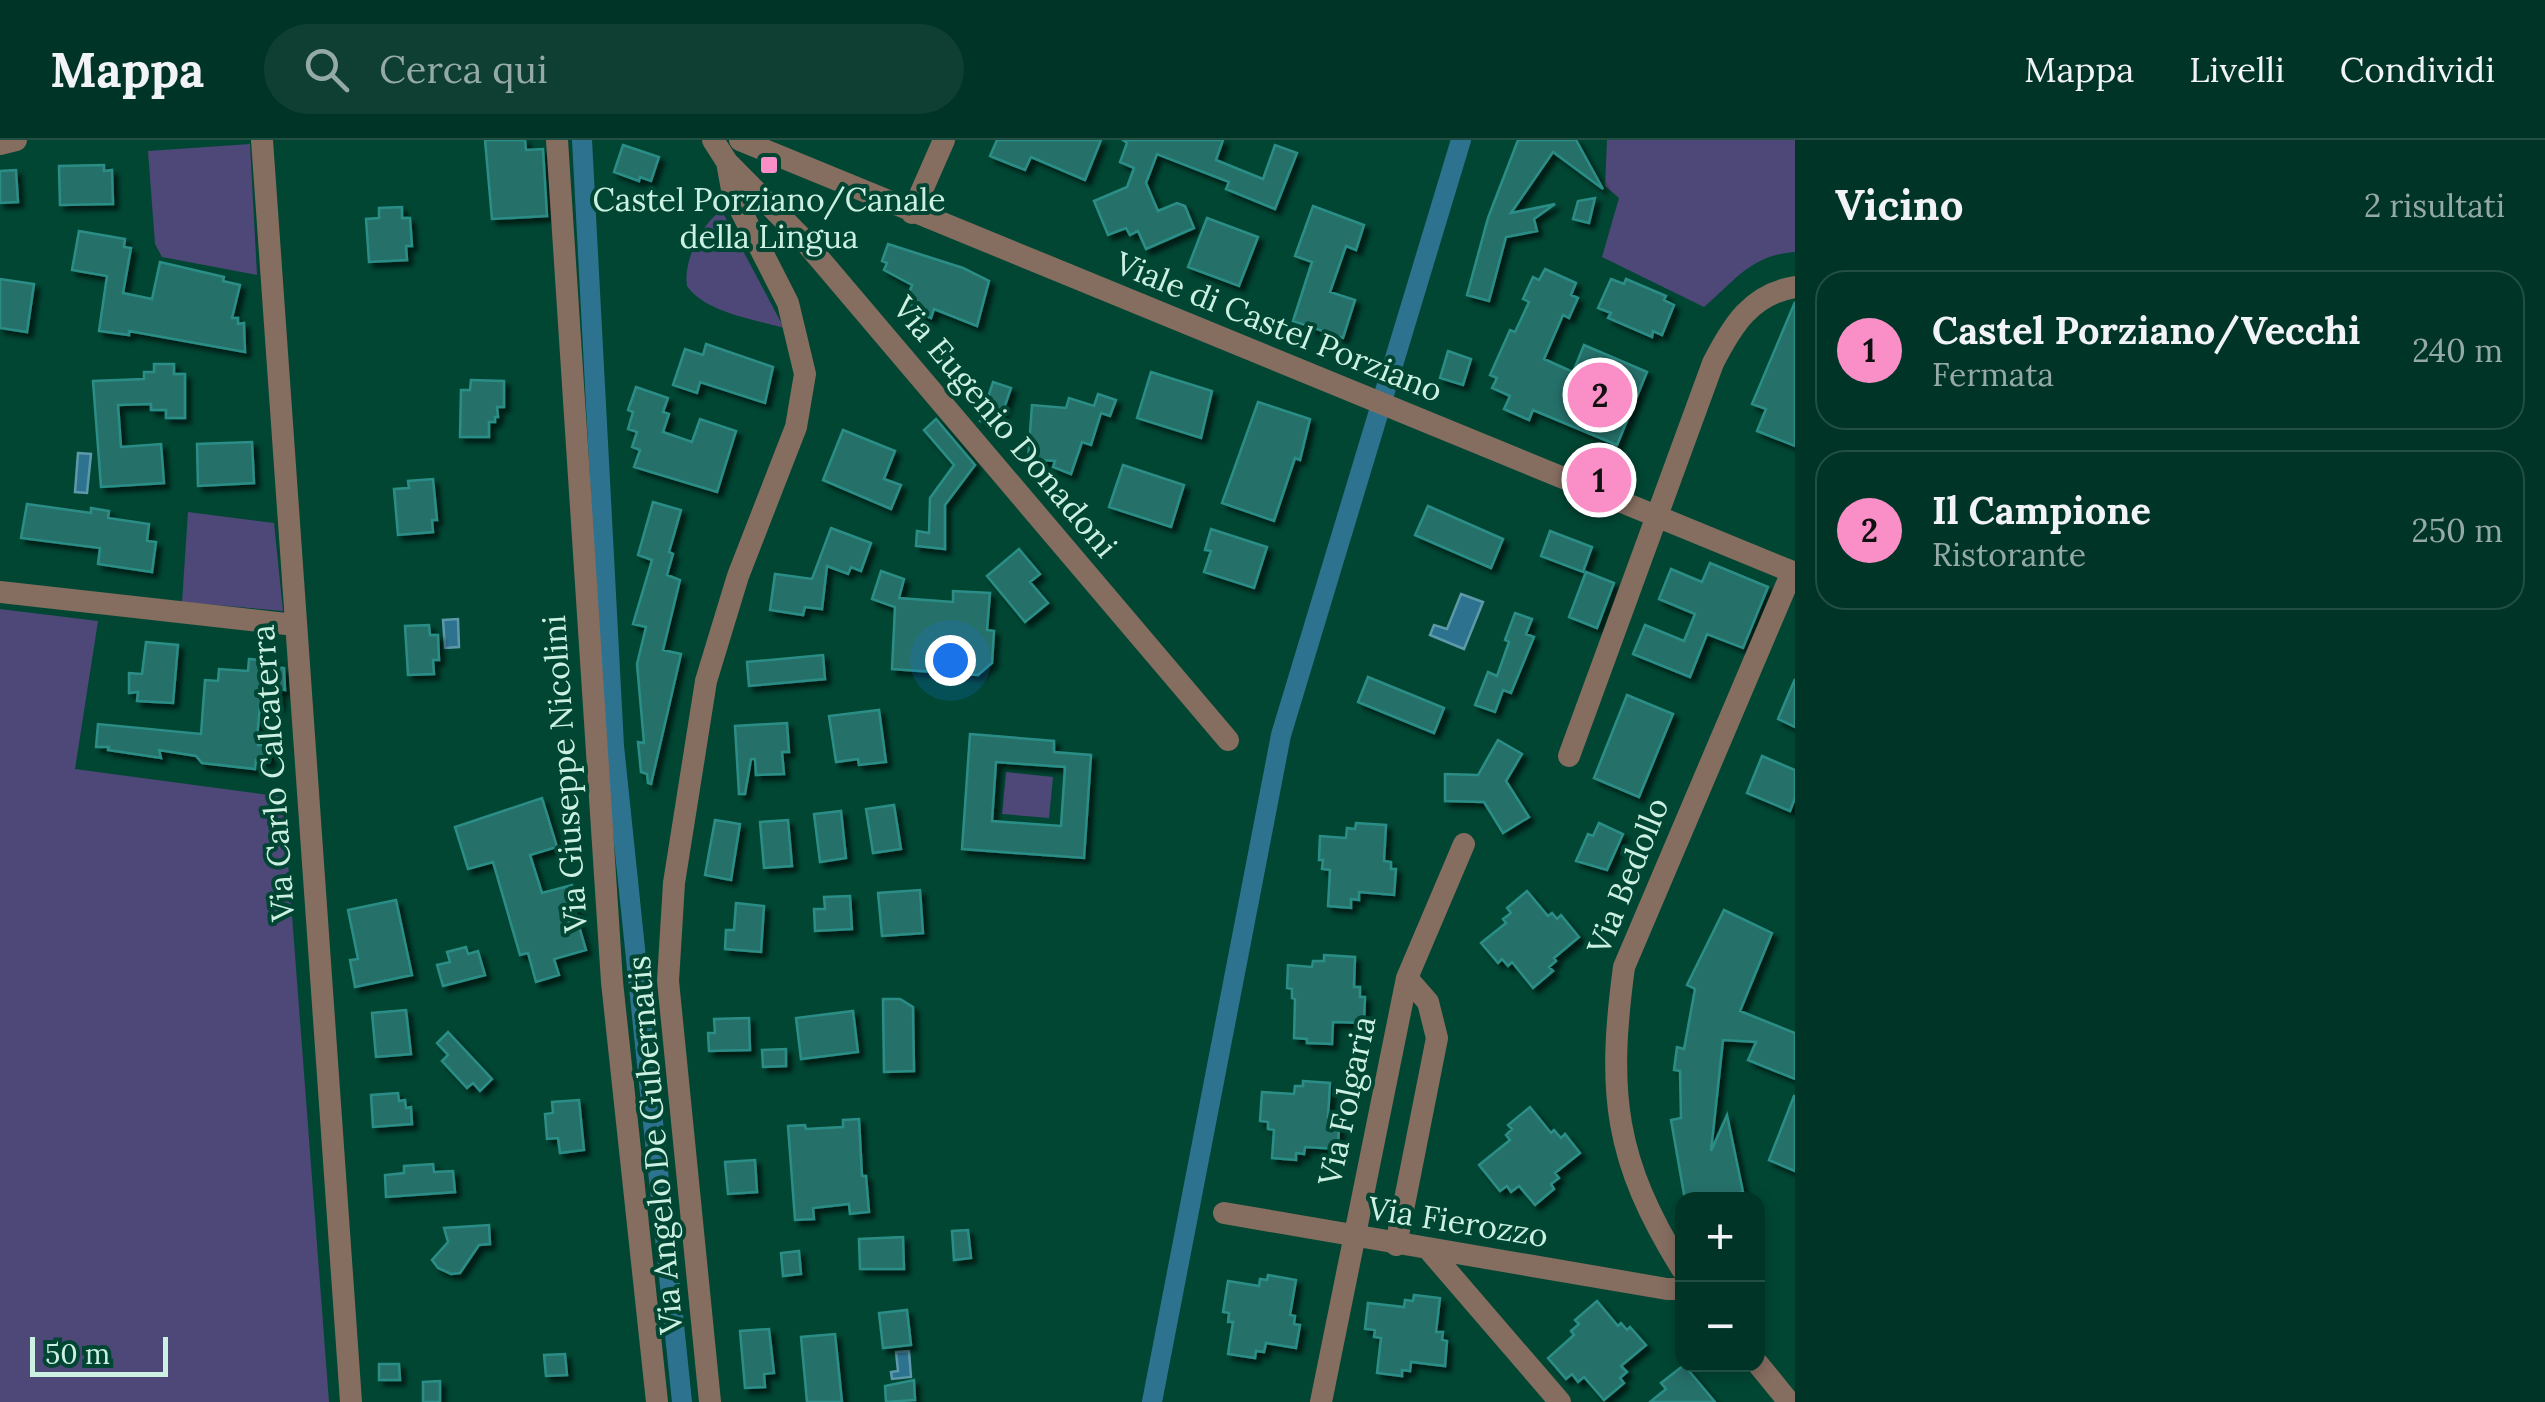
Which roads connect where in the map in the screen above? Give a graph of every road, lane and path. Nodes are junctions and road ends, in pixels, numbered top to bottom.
1 (16, 140) edge
2 (262, 140) edge
3 (556, 140) edge
4 (713, 140) edge
5 (740, 140) edge
6 (944, 140) edge
7 (0, 144) edge
8 (727, 162) junction
9 (912, 213) junction
10 (1795, 287) edge
11 (1658, 517) junction
12 (1794, 573) edge
13 (0, 592) edge
14 (296, 625) junction
15 (1228, 740) dead end
16 (1568, 756) dead end
17 (1464, 844) dead end
18 (1407, 978) junction
19 (1224, 1213) dead end
20 (1352, 1238) junction
21 (1396, 1245) junction
22 (1430, 1250) junction
23 (1675, 1258) edge
24 (1675, 1289) edge
25 (1765, 1372) edge
26 (351, 1402) edge
27 (657, 1402) edge
28 (710, 1402) edge
29 (1322, 1402) edge
30 (1560, 1402) edge
31 (1789, 1402) edge

1 - 7 street
2 - 14 street, Via Carlo Calcaterra
3 - 27 street, Via Giuseppe Nicolini
4 - 8 street, Via Angelo De Gubernatis
5 - 9 street, Viale di Castel Porziano
6 - 9 street
8 - 15 street, Via Eugenio Donadoni
8 - 28 street, Via Angelo De Gubernatis
9 - 11 street, Viale di Castel Porziano
10 - 11 street
11 - 12 street, Viale di Castel Porziano
11 - 16 street
12 - 23 street, Via Bedollo
13 - 14 street
14 - 26 street, Via Carlo Calcaterra
17 - 18 street, Via Folgaria
18 - 20 street, Via Folgaria
18 - 21 street, Via Folgaria
19 - 20 street, Via Fierozzo
20 - 21 street, Via Fierozzo
20 - 29 street, Via Folgaria
21 - 22 street, Via Fierozzo
22 - 24 street, Via Fierozzo
22 - 30 street
25 - 31 street

